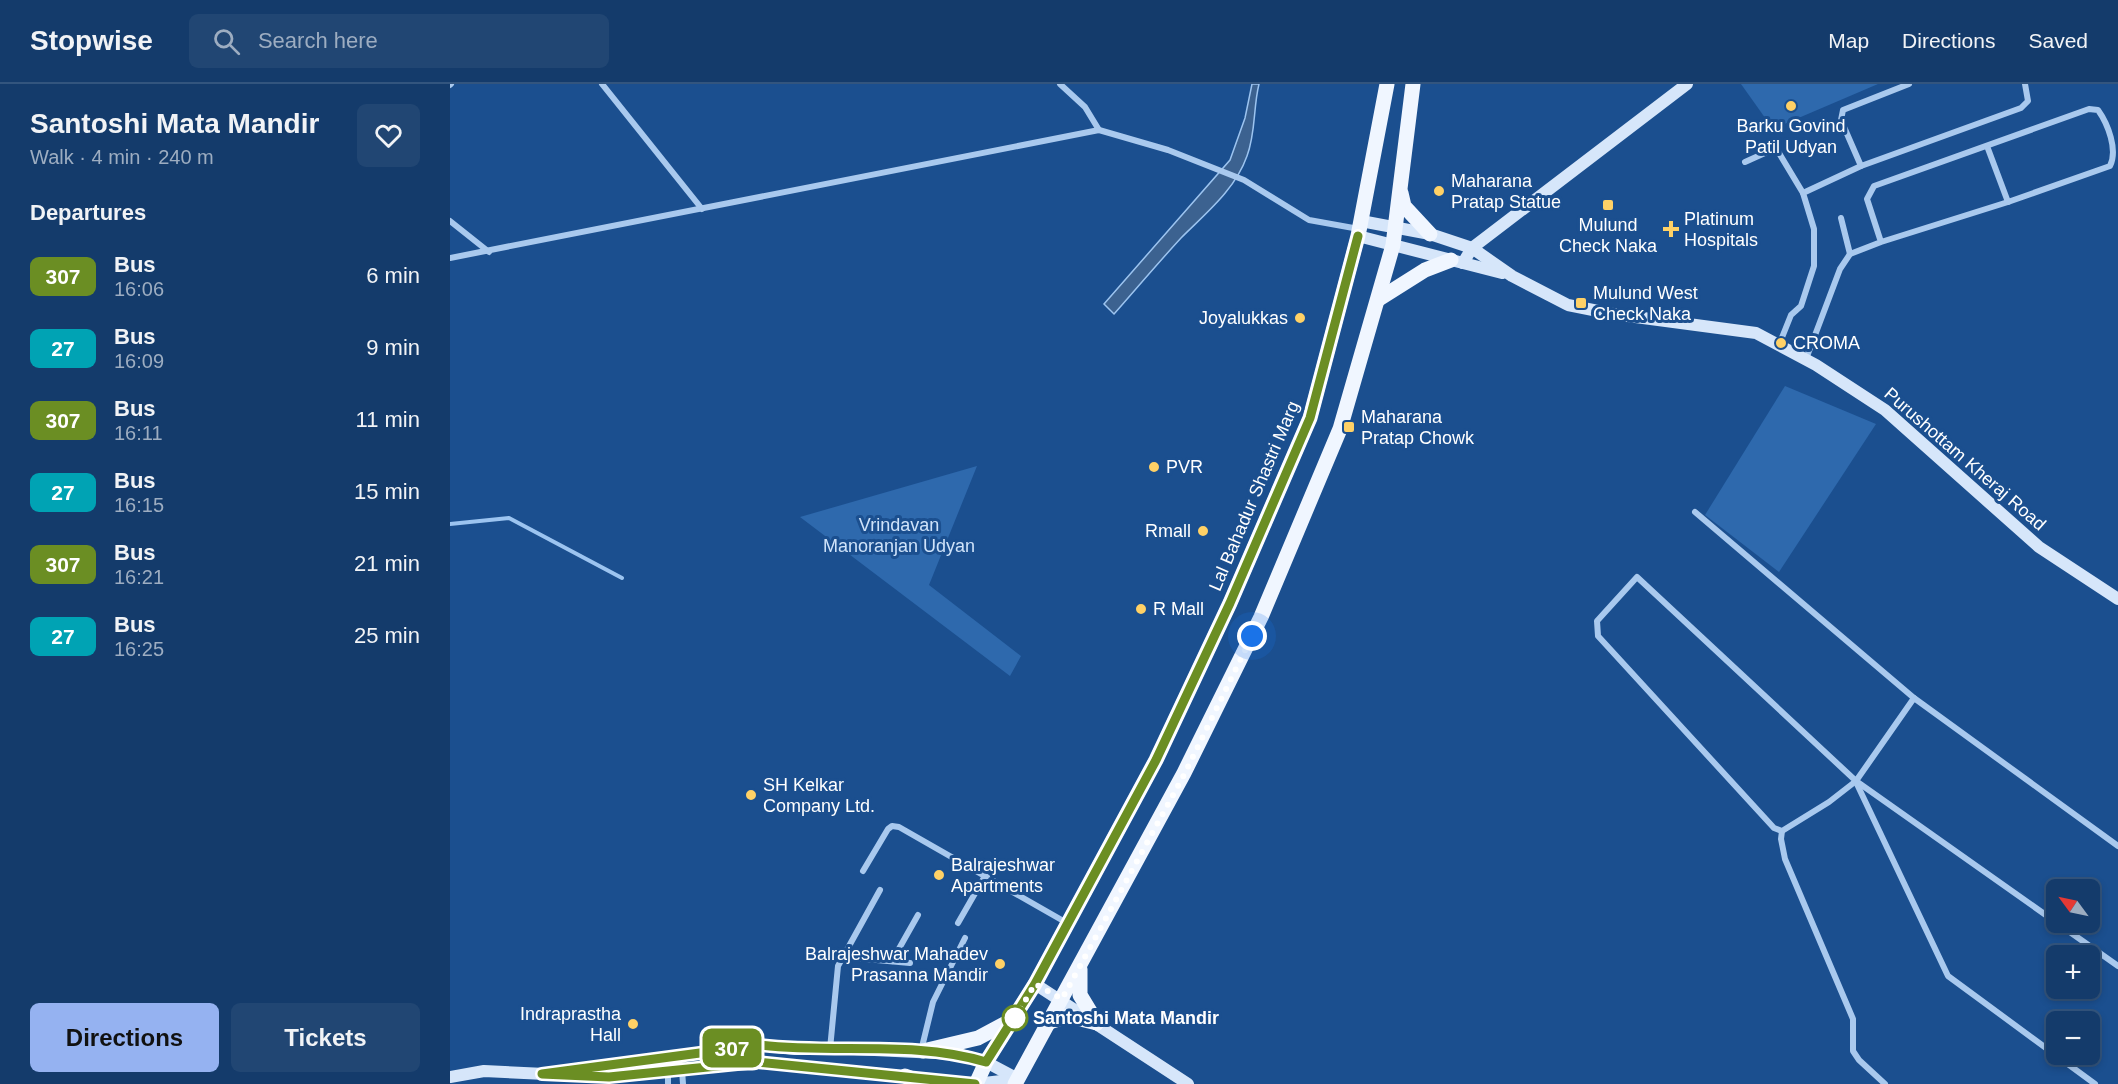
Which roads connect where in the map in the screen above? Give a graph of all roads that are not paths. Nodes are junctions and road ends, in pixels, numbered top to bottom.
1 (602, 84) edge
2 (1387, 84) edge
3 (1413, 84) edge
4 (1687, 84) edge
5 (1909, 84) edge
6 (2025, 84) edge
7 (1065, 86) edge
8 (1099, 130) junction
9 (1987, 146) junction
10 (1745, 162) dead end
11 (1861, 166) junction
12 (1401, 190) junction
13 (1803, 193) junction
14 (2008, 202) junction
15 (702, 209) junction
16 (1841, 218) dead end
17 (450, 221) edge
18 (1396, 227) junction
19 (1359, 229) junction
20 (1430, 234) junction
21 (1881, 242) junction
22 (1393, 245) junction
23 (1472, 248) junction
24 (489, 252) junction
25 (1850, 254) junction
26 (450, 258) edge
27 (1457, 261) junction
28 (1512, 276) junction
29 (1379, 299) junction
30 (1779, 345) junction
31 (1806, 359) junction
32 (1695, 512) dead end
33 (2118, 599) edge
34 (1914, 698) junction
35 (1856, 781) junction
36 (1782, 831) junction
37 (2118, 846) edge
38 (863, 871) dead end
39 (985, 876) junction
40 (880, 890) dead end
41 (918, 915) dead end
42 (958, 923) dead end
43 (1068, 923) junction
44 (965, 938) dead end
45 (843, 957) junction
46 (892, 961) junction
47 (910, 963) dead end
48 (1080, 966) junction
49 (2118, 966) edge
50 (1035, 984) junction
51 (1062, 999) junction
52 (1017, 1015) junction
53 (1049, 1022) junction
54 (1097, 1023) junction
55 (830, 1049) junction
56 (922, 1051) junction
57 (986, 1062) junction
58 (682, 1069) junction
59 (668, 1070) junction
60 (542, 1074) junction
61 (905, 1076) junction
62 (450, 1077) edge
63 (608, 1080) edge
64 (1016, 1082) edge
65 (668, 1084) edge
66 (683, 1084) edge
67 (926, 1084) edge
68 (976, 1084) edge
69 (1188, 1084) edge
70 (1884, 1084) edge
71 (2095, 1084) edge

1 - 15 street
2 - 19 main road, Lal Bahadur Shastri Marg
3 - 12 main road
4 - 23 street
5 - 11 street
6 - 11 street
7 - 8 street
8 - 15 street
8 - 19 street
9 - 14 street
9 - 14 street
9 - 21 street
10 - 13 street
11 - 13 street
12 - 18 main road
12 - 20 main road
13 - 30 street
14 - 21 street
15 - 24 street
16 - 25 street
17 - 24 street
18 - 19 street
18 - 20 street
18 - 22 main road
19 - 22 street
19 - 43 main road, Lal Bahadur Shastri Marg
20 - 23 street
21 - 25 street
22 - 27 street
22 - 29 main road
23 - 27 street
23 - 28 street
24 - 26 street
25 - 31 street
27 - 28 street
27 - 29 main road
28 - 30 street, Purushottam Kheraj Road
29 - 48 main road
30 - 31 street, Purushottam Kheraj Road
31 - 33 street, Purushottam Kheraj Road
32 - 34 street
34 - 35 street
34 - 37 street
35 - 36 street
35 - 36 street
35 - 49 street
35 - 71 street
36 - 70 street
38 - 39 street
39 - 42 street
39 - 43 street
40 - 45 street
41 - 46 street
43 - 50 main road, Lal Bahadur Shastri Marg
44 - 56 street
45 - 46 street
45 - 55 street
46 - 47 street
48 - 51 main road
48 - 54 main road
50 - 51 street
50 - 52 main road, Lal Bahadur Shastri Marg
51 - 53 main road
51 - 54 street
52 - 56 main road
52 - 57 main road, Lal Bahadur Shastri Marg
53 - 54 main road
53 - 64 main road
54 - 69 street
55 - 56 street
55 - 60 street
56 - 57 street
57 - 64 street
57 - 68 main road, Lal Bahadur Shastri Marg
58 - 59 street
58 - 61 street
58 - 66 street
59 - 63 street
59 - 65 street
60 - 62 street
60 - 63 street
61 - 67 main road
61 - 68 street
64 - 68 street

